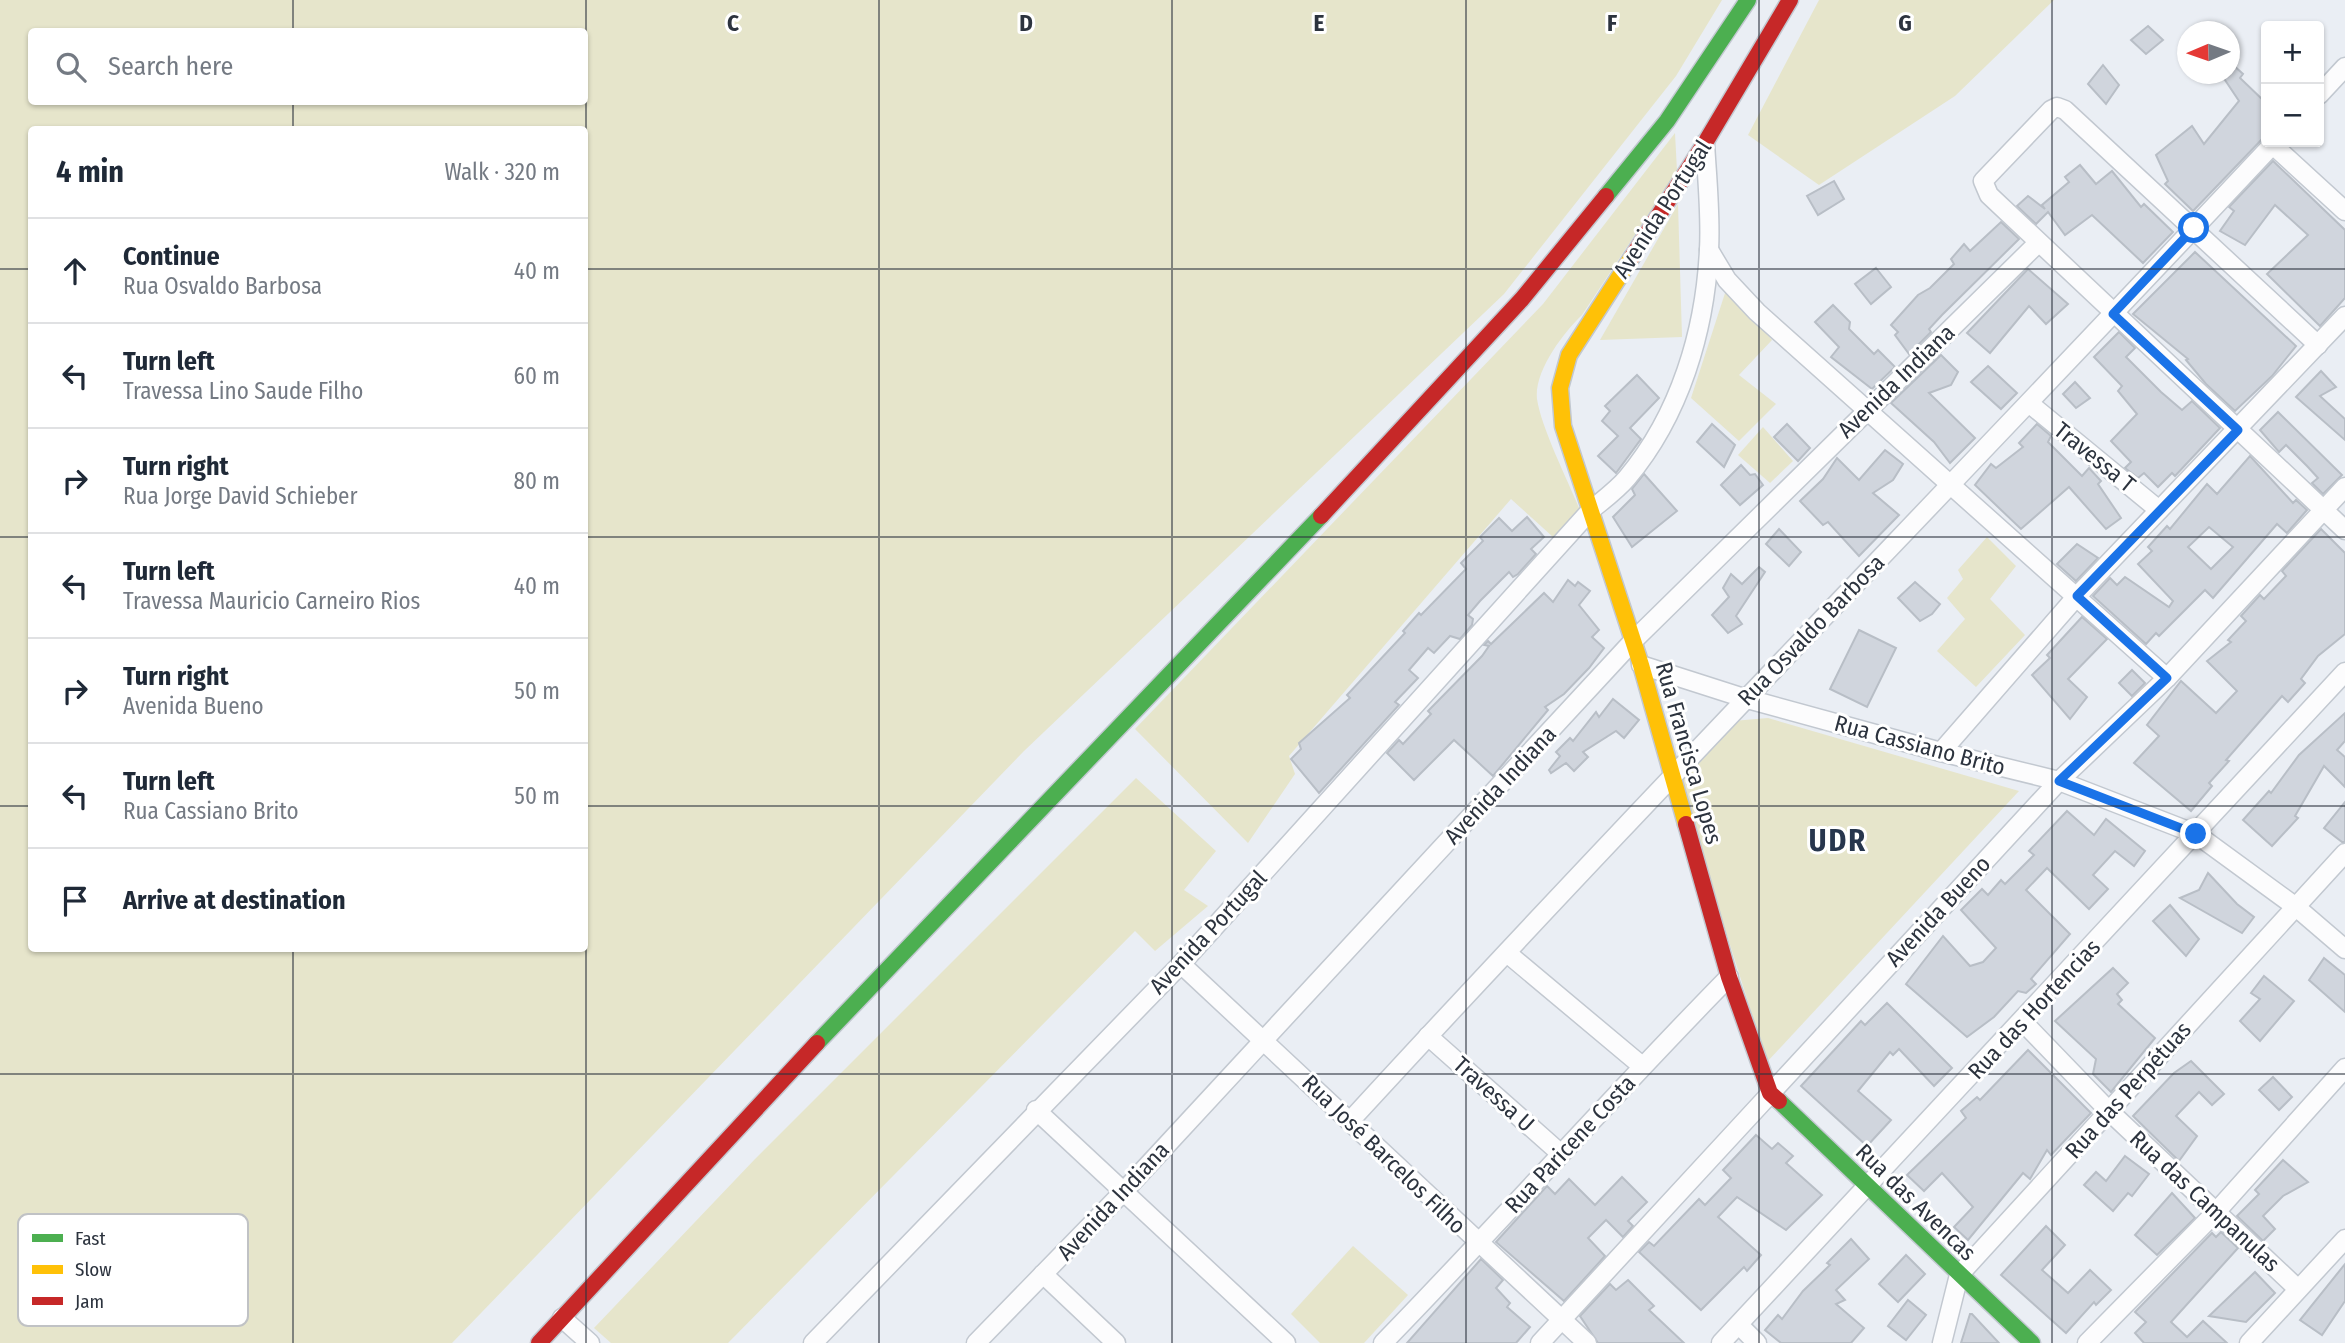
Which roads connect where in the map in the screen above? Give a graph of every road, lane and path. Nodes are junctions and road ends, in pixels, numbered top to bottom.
1 (1748, 0) edge
2 (1790, 0) edge
3 (2345, 67) edge
4 (2324, 90) edge
5 (1705, 143) junction
6 (2270, 147) edge
7 (2278, 147) edge
8 (2345, 211) edge
9 (2194, 228) junction
10 (2038, 243) junction
11 (1709, 250) junction
12 (2113, 314) junction
13 (2345, 316) edge
14 (2318, 345) junction
15 (2030, 404) junction
16 (1867, 409) junction
17 (1563, 426) joint
18 (2238, 430) junction
19 (1950, 486) junction
20 (2345, 487) edge
21 (1591, 510) junction
22 (2160, 510) junction
23 (2324, 510) junction
24 (2345, 530) edge
25 (2077, 596) junction
26 (1633, 641) junction
27 (1641, 665) junction
28 (2345, 672) edge
29 (2167, 678) junction
30 (1744, 698) junction
31 (1941, 752) junction
32 (1672, 779) junction
33 (2059, 781) junction
34 (2196, 834) junction
35 (2345, 853) edge
36 (2296, 907) junction
37 (2345, 949) edge
38 (1507, 953) junction
39 (1181, 964) junction
40 (1729, 977) junction
41 (2023, 1022) junction
42 (1428, 1036) junction
43 (1263, 1040) junction
44 (1642, 1066) junction
45 (2345, 1068) edge
46 (1770, 1093) junction
47 (1036, 1110) junction
48 (2109, 1111) junction
49 (1350, 1121) junction
50 (1560, 1153) junction
51 (1868, 1186) junction
52 (1125, 1190) junction
53 (2216, 1212) junction
54 (2345, 1239) edge
55 (1479, 1245) junction
56 (1044, 1274) junction
57 (1959, 1275) junction
58 (2298, 1289) junction
59 (562, 1318) junction
60 (1563, 1318) junction
61 (1739, 1325) junction
62 (539, 1343) edge
63 (590, 1343) edge
64 (813, 1343) edge
65 (976, 1343) edge
66 (1116, 1343) edge
67 (1286, 1343) edge
68 (1383, 1343) edge
69 (1540, 1343) edge
70 (1587, 1343) edge
71 (1721, 1343) edge
72 (1757, 1343) edge
73 (1942, 1343) edge
74 (2032, 1343) edge
75 (2087, 1343) edge
76 (2249, 1343) edge

1 - 59 main road
2 - 5 main road, Avenida Portugal
3 - 4 street
5 - 11 street, Avenida Portugal
5 - 17 main road, Avenida Portugal
6 - 9 street, Rua Osvaldo Barbosa
7 - 8 street
9 - 10 street
9 - 12 street, Rua Osvaldo Barbosa
9 - 14 street
10 - 12 street
10 - 16 street, Avenida Indiana
11 - 16 street
11 - 21 street, Avenida Portugal
12 - 15 street, Rua Osvaldo Barbosa
12 - 18 street
13 - 14 street
14 - 18 street
15 - 19 street, Rua Osvaldo Barbosa
15 - 22 street, Travessa T
16 - 19 street
16 - 26 street, Avenida Indiana
17 - 21 main road, Rua Francisca Lopes
18 - 22 street
18 - 23 street
19 - 25 street
19 - 30 street, Rua Osvaldo Barbosa
20 - 23 street, Avenida Bueno
21 - 26 main road, Rua Francisca Lopes
21 - 39 street, Avenida Portugal
22 - 25 street
23 - 24 street
23 - 29 street, Avenida Bueno
25 - 29 street
25 - 31 street
26 - 27 main road, Rua Francisca Lopes
26 - 43 street, Avenida Indiana
27 - 30 street, Rua Cassiano Brito
27 - 32 main road, Rua Francisca Lopes
28 - 34 street, Rua das Hortencias
29 - 33 street, Avenida Bueno
30 - 31 street, Rua Cassiano Brito
30 - 32 street, Rua Osvaldo Barbosa
31 - 33 street, Rua Cassiano Brito
32 - 38 street, Rua Osvaldo Barbosa
32 - 40 main road, Rua Francisca Lopes
33 - 34 street, Rua Cassiano Brito
33 - 46 street, Avenida Bueno
34 - 36 street, Rua Cassiano Brito
34 - 41 street, Rua das Hortencias
35 - 36 street, Rua das Perpétuas
36 - 37 street, Rua Cassiano Brito
36 - 48 street, Rua das Perpétuas
38 - 42 street, Rua Osvaldo Barbosa
38 - 44 street
39 - 43 street, Rua José Barcelos Filho
39 - 47 street, Avenida Portugal
40 - 44 street, Rua Paricene Costa
40 - 46 main road, Rua Francisca Lopes
41 - 48 street, Rua das Campanulas
41 - 51 street, Rua das Hortencias
42 - 49 street, Rua Osvaldo Barbosa
42 - 50 street, Travessa U
43 - 49 street, Rua José Barcelos Filho
43 - 52 street, Avenida Indiana
44 - 50 street, Rua Paricene Costa
45 - 53 street
46 - 51 main road, Rua das Avencas
46 - 60 street, Avenida Bueno
47 - 52 street
47 - 64 street, Avenida Portugal
48 - 53 street, Rua das Campanulas
48 - 57 street, Rua das Perpétuas
49 - 55 street, Rua José Barcelos Filho
50 - 55 street, Rua Paricene Costa
51 - 57 main road, Rua das Avencas
51 - 61 street, Rua das Hortencias
52 - 56 street, Avenida Indiana
52 - 67 street
53 - 58 street, Rua das Campanulas
53 - 75 street
54 - 58 street
55 - 60 street, Rua José Barcelos Filho
55 - 68 street, Rua Paricene Costa
56 - 65 street, Avenida Indiana
56 - 66 street
57 - 73 street, Rua das Perpétuas
57 - 74 main road, Rua das Avencas
58 - 76 street
59 - 62 main road
59 - 63 street
60 - 69 street, Avenida Bueno
60 - 70 street, Rua José Barcelos Filho
61 - 71 street, Rua das Hortencias
61 - 72 street

